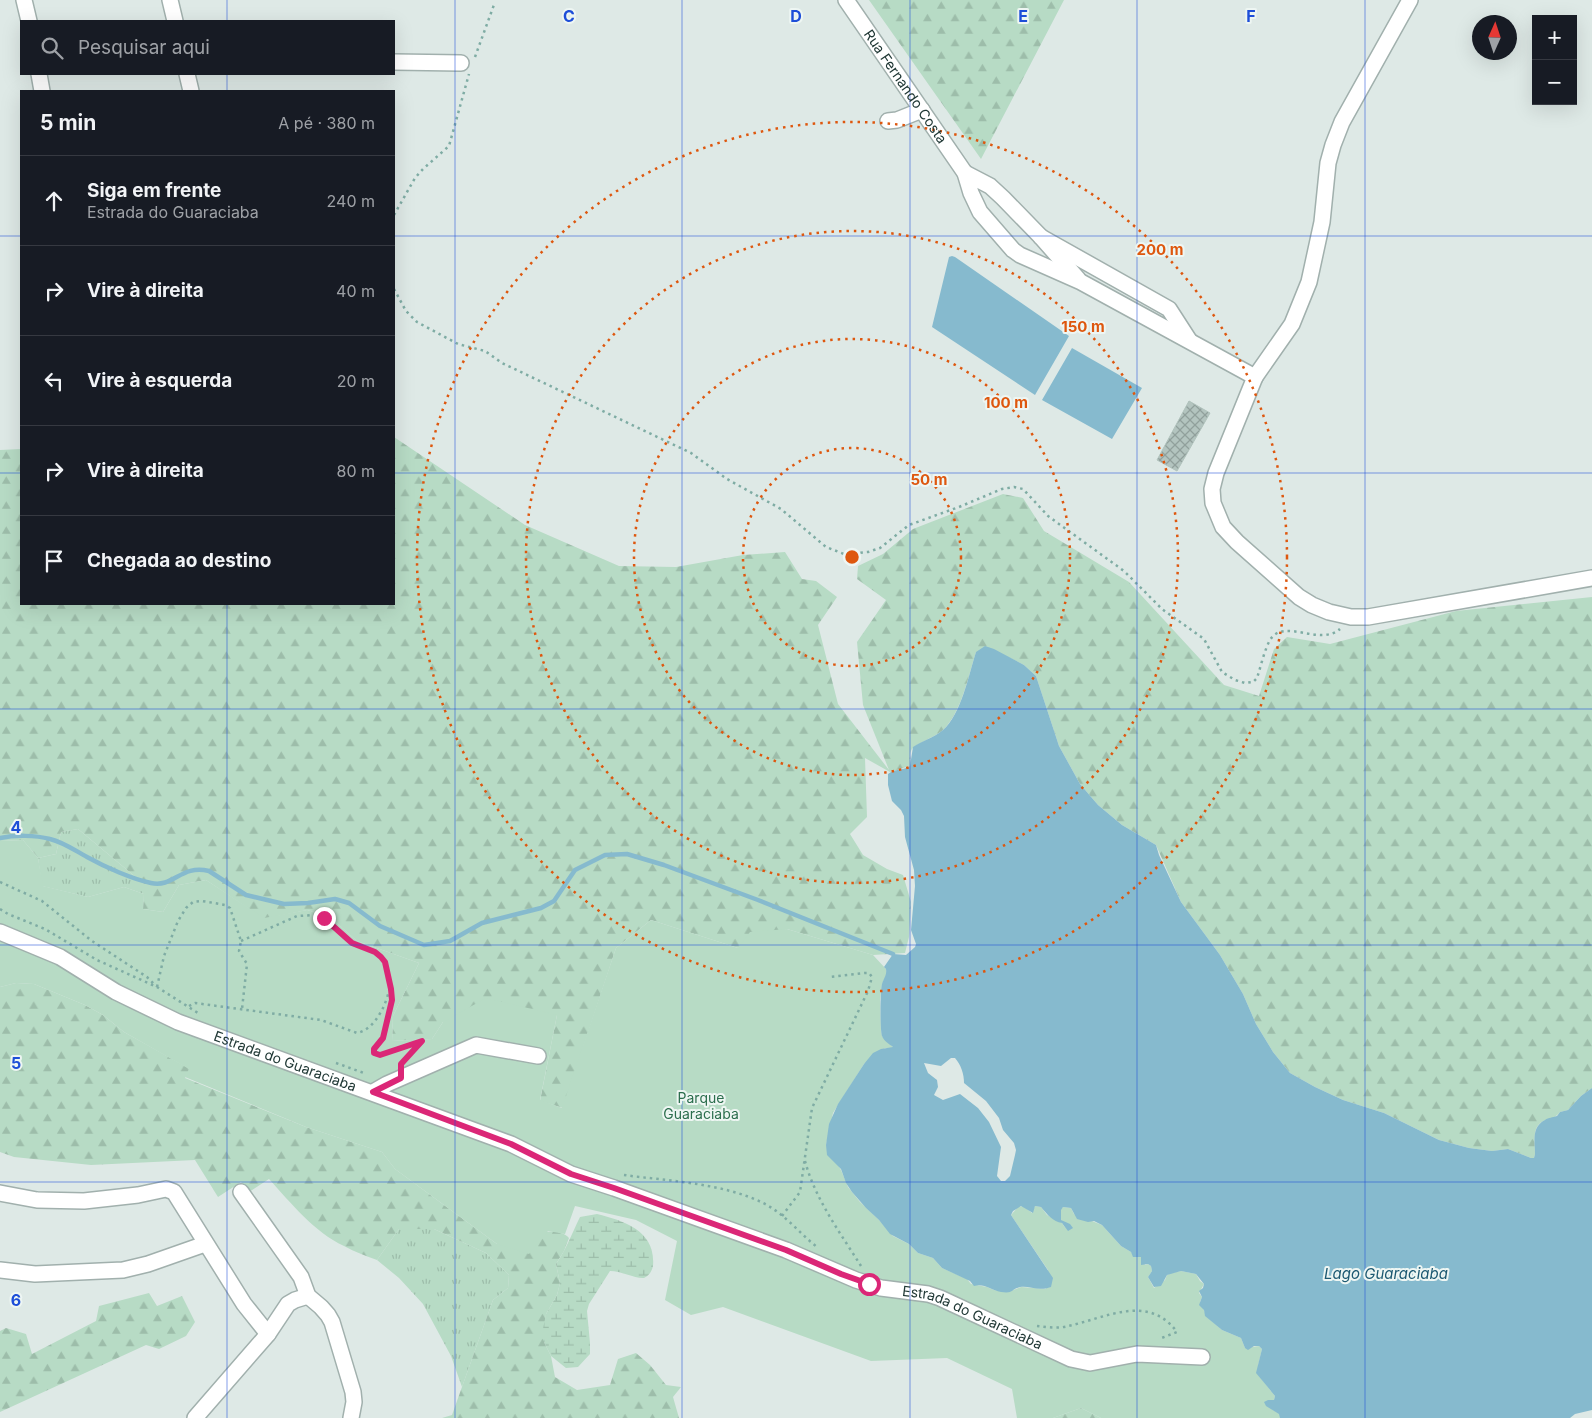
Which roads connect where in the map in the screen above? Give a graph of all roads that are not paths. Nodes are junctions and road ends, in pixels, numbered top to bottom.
1 (24, 0) edge
2 (170, 0) edge
3 (846, 0) edge
4 (1410, 0) edge
5 (29, 20) edge
6 (175, 20) edge
7 (395, 62) edge
8 (468, 66) road end
9 (39, 75) edge
10 (187, 75) edge
11 (42, 90) edge
12 (191, 90) edge
13 (922, 110) junction
14 (888, 120) dead end
15 (965, 173) junction
16 (1041, 237) junction
17 (1081, 282) junction
18 (1190, 341) junction
19 (1255, 377) junction
20 (1592, 578) edge
21 (0, 932) edge
22 (538, 1056) dead end
23 (373, 1092) junction
24 (0, 1192) edge
25 (241, 1192) dead end
26 (205, 1244) junction
27 (0, 1270) edge
28 (308, 1296) junction
29 (268, 1334) junction
30 (1202, 1357) dead end
31 (194, 1418) edge
32 (351, 1418) edge

1 - 5 street
2 - 6 street
3 - 13 street, Rua Fernando Costa
4 - 19 street
7 - 8 street
9 - 11 street
10 - 12 street
13 - 14 street
13 - 15 street, Rua Fernando Costa
15 - 16 street
15 - 17 street
16 - 17 street
16 - 18 street
17 - 18 street
18 - 19 street
19 - 20 street
21 - 23 street, Estrada do Guaraciaba
22 - 23 street
23 - 30 street, Estrada do Guaraciaba
24 - 26 street
25 - 28 street
26 - 27 street
26 - 29 street
28 - 29 street
28 - 32 street
29 - 31 street

